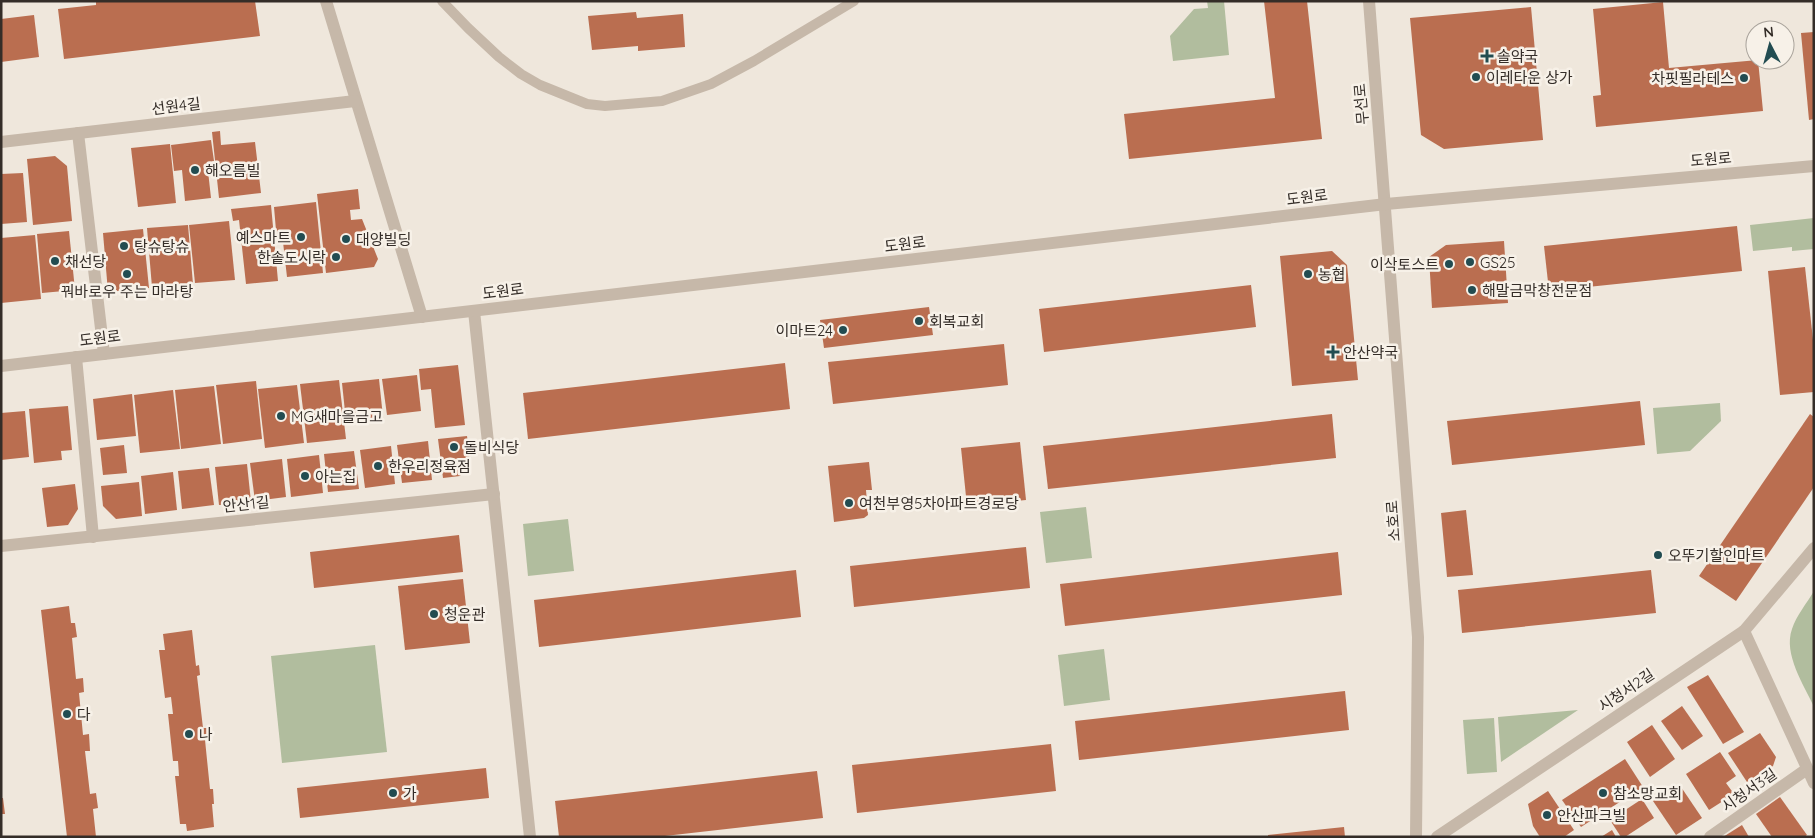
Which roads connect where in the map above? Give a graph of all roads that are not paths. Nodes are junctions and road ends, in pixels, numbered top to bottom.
1 (326, 1) edge
2 (442, 1) edge
3 (854, 1) edge
4 (1369, 1) edge
5 (355, 102) junction
6 (78, 133) junction
7 (1, 142) edge
8 (1814, 166) edge
9 (1386, 204) junction
10 (474, 311) junction
11 (422, 317) junction
12 (104, 354) junction
13 (76, 358) junction
14 (1, 366) edge
15 (494, 494) junction
16 (93, 537) junction
17 (1, 546) edge
18 (1814, 548) edge
19 (1744, 631) junction
20 (1807, 769) junction
21 (1814, 783) edge
22 (530, 837) edge
23 (1416, 837) edge
24 (1437, 837) edge
25 (1710, 837) edge

1 - 5 street
2 - 3 lane
4 - 9 street, 무선로
5 - 6 street, 선원4길
5 - 11 street
6 - 7 street, 선원4길
6 - 12 street
8 - 9 street, 도원로
9 - 10 street, 도원로
9 - 23 street, 소호로
10 - 11 street, 도원로
10 - 15 street
11 - 12 street, 도원로
12 - 13 street, 도원로
13 - 14 street, 도원로
13 - 16 street
15 - 16 street, 안산1길
15 - 22 street
16 - 17 street, 안산1길
18 - 19 street, 시청서2길
19 - 20 street
19 - 24 street, 시청서2길
20 - 21 street
20 - 25 street, 시청서3길

